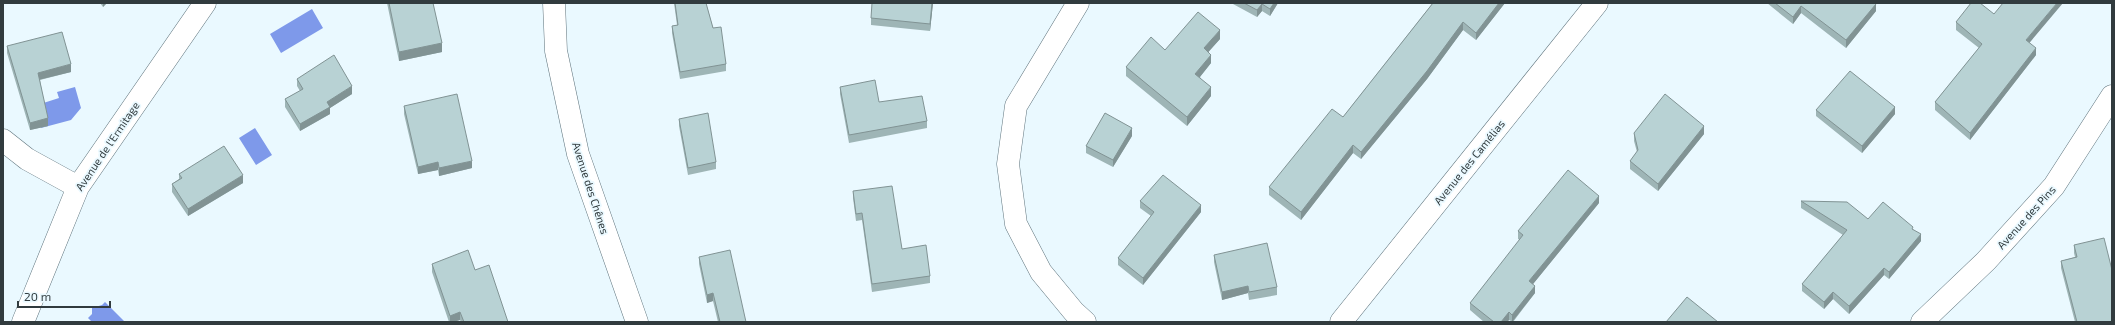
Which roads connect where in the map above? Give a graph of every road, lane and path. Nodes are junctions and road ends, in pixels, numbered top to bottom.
1 (205, 3) edge
2 (554, 3) edge
3 (1078, 3) edge
4 (1597, 3) edge
5 (2112, 96) edge
6 (3, 140) edge
7 (78, 187) junction
8 (23, 322) edge
9 (638, 322) edge
10 (1085, 322) edge
11 (1341, 322) edge
12 (1922, 322) edge

1 - 7 street, Avenue de l'Ermitage
2 - 9 street, Avenue des Chênes
3 - 10 street
4 - 11 street, Avenue des Camélias
5 - 12 street, Avenue des Pins
6 - 7 street
7 - 8 street, Avenue de l'Ermitage

